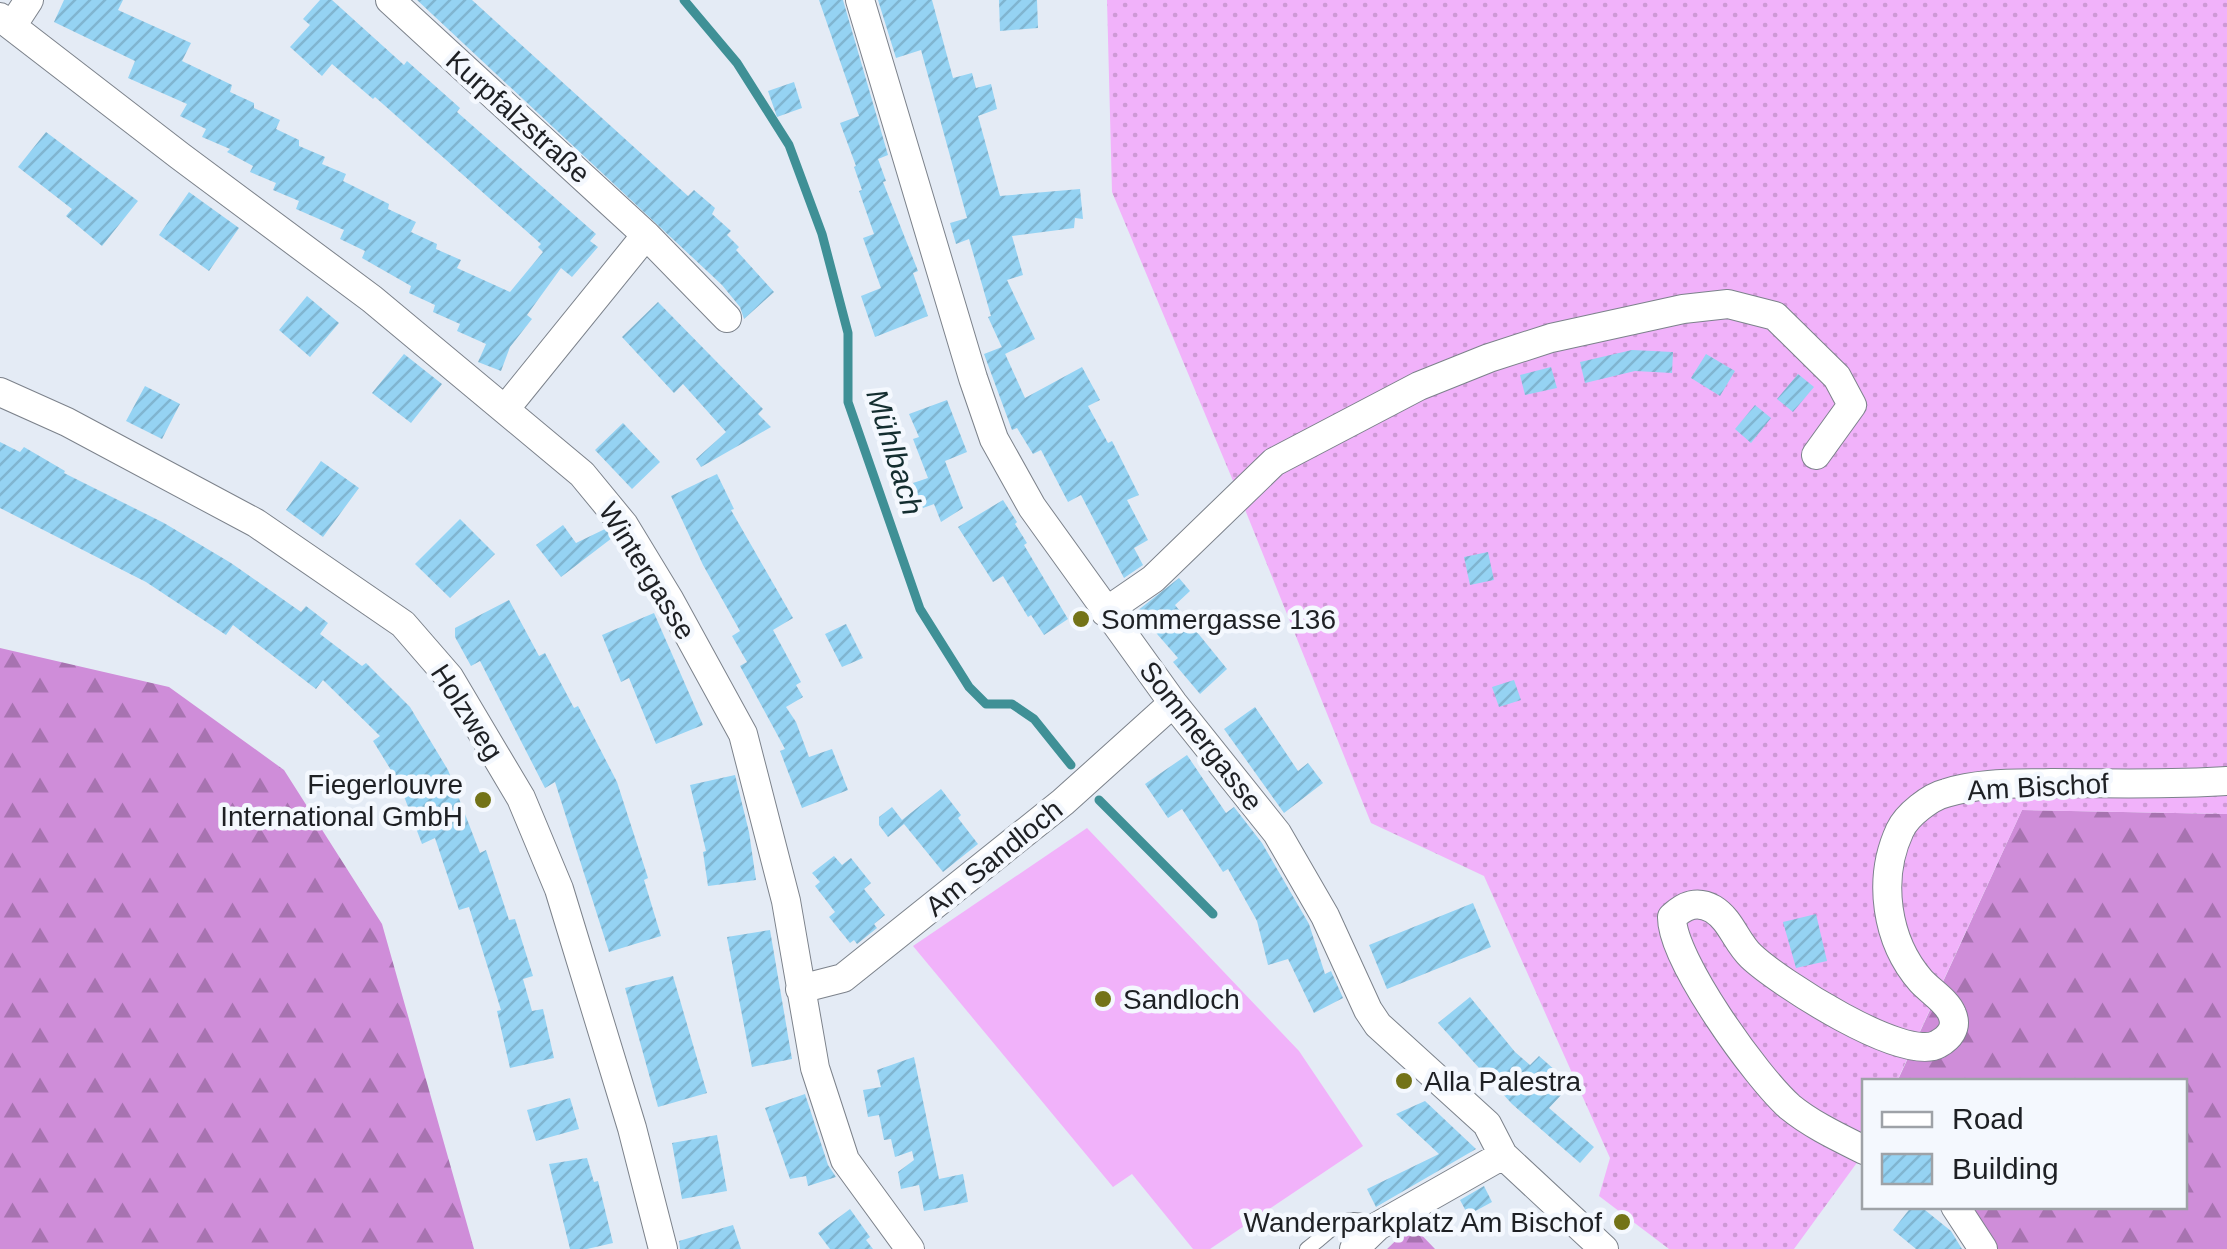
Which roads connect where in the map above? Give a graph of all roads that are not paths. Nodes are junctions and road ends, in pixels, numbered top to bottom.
1 (29, 0) edge
2 (390, 0) edge
3 (860, 0) edge
4 (6, 22) edge
5 (646, 235) junction
6 (727, 318) dead end
7 (0, 392) edge
8 (506, 408) junction
9 (1816, 455) dead end
10 (1105, 612) junction
11 (1173, 703) junction
12 (2227, 782) edge
13 (800, 989) junction
14 (1862, 1149) edge
15 (1503, 1155) junction
16 (1957, 1209) edge
17 (1378, 1226) junction
18 (664, 1249) edge
19 (910, 1249) edge
20 (1307, 1249) edge
21 (1354, 1249) edge
22 (1604, 1249) edge
23 (1983, 1249) edge

1 - 4 street
2 - 5 street, Kurpfalzstraße
3 - 10 street, Sommergasse
4 - 8 street, Wintergasse
5 - 6 street, Kurpfalzstraße
5 - 8 street
7 - 18 street, Holzweg
8 - 13 street, Wintergasse
9 - 10 street
10 - 11 street, Sommergasse
11 - 13 street, Am Sandloch
11 - 15 street, Sommergasse
12 - 14 street, Am Bischof
13 - 19 street, Wintergasse
15 - 17 street
15 - 22 street
16 - 23 street
17 - 20 lane
17 - 21 street

